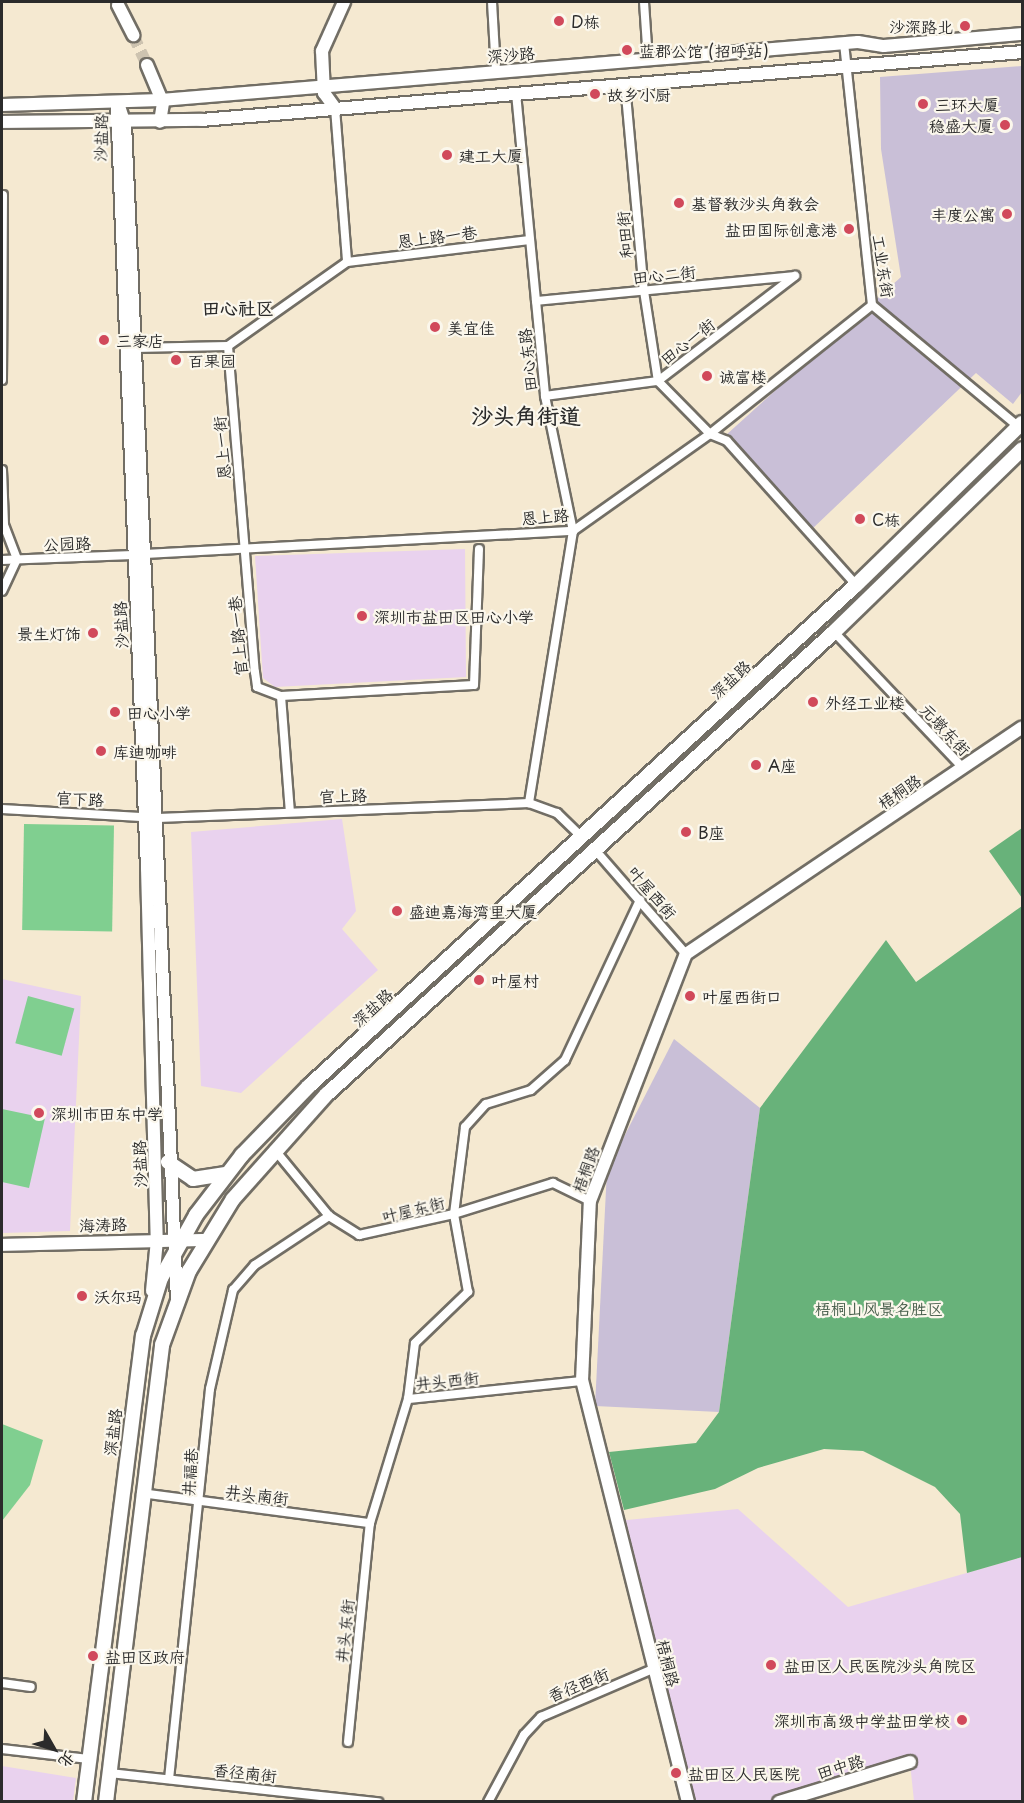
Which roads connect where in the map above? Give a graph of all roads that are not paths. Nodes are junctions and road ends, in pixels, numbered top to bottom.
1 (344, 2) edge
2 (492, 2) edge
3 (644, 2) edge
4 (118, 5) dead end
5 (1023, 34) edge
6 (132, 35) tunnel mouth
7 (844, 43) junction
8 (1023, 52) edge
9 (648, 60) junction
10 (147, 65) tunnel mouth
11 (846, 66) junction
12 (496, 72) junction
13 (625, 84) junction
14 (324, 86) junction
15 (516, 93) junction
16 (161, 100) junction
17 (117, 102) junction
18 (2, 105) edge
19 (335, 108) junction
20 (2, 122) edge
21 (160, 122) junction
22 (120, 124) junction
23 (3, 195) dead end
24 (530, 240) junction
25 (347, 262) junction
26 (795, 276) joint
27 (644, 291) junction
28 (536, 301) junction
29 (872, 305) junction
30 (228, 346) junction
31 (135, 348) junction
32 (2, 380) edge
33 (658, 381) junction
34 (545, 396) junction
35 (1021, 425) edge
36 (710, 435) junction
37 (1023, 449) edge
38 (2, 470) edge
39 (573, 531) junction
40 (245, 548) junction
41 (479, 549) dead end
42 (139, 554) junction
43 (17, 559) junction
44 (2, 560) edge
45 (856, 585) junction
46 (2, 591) edge
47 (821, 617) junction
48 (834, 632) junction
49 (280, 696) junction
50 (1023, 727) edge
51 (963, 768) junction
52 (529, 803) junction
53 (2, 809) edge
54 (290, 812) junction
55 (151, 817) junction
56 (583, 838) junction
57 (596, 852) junction
58 (640, 900) junction
59 (686, 954) junction
60 (273, 1148) junction
61 (168, 1162) junction
62 (233, 1166) junction
63 (590, 1201) junction
64 (454, 1215) junction
65 (329, 1216) junction
66 (157, 1240) junction
67 (206, 1240) junction
68 (176, 1244) junction
69 (2, 1245) edge
70 (177, 1299) junction
71 (151, 1301) junction
72 (582, 1381) junction
73 (408, 1399) junction
74 (141, 1493) junction
75 (203, 1502) junction
76 (370, 1523) junction
77 (653, 1669) junction
78 (2, 1683) edge
79 (31, 1687) dead end
80 (348, 1742) dead end
81 (2, 1749) edge
82 (88, 1759) junction
83 (910, 1762) dead end
84 (109, 1773) junction
85 (170, 1779) junction
86 (84, 1802) edge
87 (106, 1802) edge
88 (378, 1802) edge
89 (488, 1802) edge
90 (688, 1802) edge
91 (779, 1802) edge

1 - 14 main road
2 - 12 street
3 - 9 street
4 - 6 main road
5 - 7 main road, 深沙路
7 - 9 main road, 深沙路
7 - 11 street, 工业东街
8 - 11 main road
9 - 12 main road, 深沙路
10 - 16 main road
11 - 13 main road
11 - 29 street, 工业东街
12 - 14 main road, 深沙路
13 - 15 main road
13 - 27 street, 和田街
14 - 16 main road, 深沙路
14 - 19 main road
15 - 19 main road
15 - 24 street, 田心东路
16 - 17 main road, 深沙路
16 - 21 main road
17 - 18 main road, 深沙路
17 - 22 main road, 沙盐路
19 - 21 main road
19 - 25 street
20 - 22 main road
21 - 22 main road
22 - 31 main road, 沙盐路
22 - 42 main road, 沙盐路
23 - 32 street
24 - 25 street, 恩上路一巷
24 - 28 street, 田心东路
25 - 30 street, 恩上路一巷
26 - 27 street, 田心二街
26 - 33 street, 田心一街
27 - 28 street, 田心二街
27 - 33 street, 和田街
28 - 34 street, 田心东路
29 - 35 street, 工业东街
29 - 36 street, 恩上路
30 - 31 street
30 - 40 street, 恩上一街
31 - 42 main road, 沙盐路
33 - 34 street, 田心一街
33 - 36 street
34 - 39 street, 田心东路
35 - 45 main road, 深盐路
36 - 39 street, 恩上路
36 - 45 street
37 - 48 main road, 深盐路
38 - 43 street
39 - 40 street, 恩上路
39 - 52 street, 田心东路
40 - 42 street, 恩上路
40 - 49 street, 官上路一巷
41 - 49 street
42 - 43 street, 公园路
42 - 55 main road, 沙盐路
43 - 44 street, 公园路
43 - 46 street
45 - 47 main road, 深盐路
47 - 48 main road
47 - 56 main road, 深盐路
48 - 51 street, 元墩东街
48 - 57 main road, 深盐路
49 - 54 street
50 - 51 main road, 梧桐路
51 - 59 main road, 梧桐路
52 - 54 street, 官上路
52 - 56 street
53 - 55 street, 官下路
54 - 55 street, 官上路
55 - 61 main road, 沙盐路
55 - 66 main road, 沙盐路
56 - 62 main road, 深盐路
57 - 58 street, 叶屋西街
57 - 60 main road, 深盐路
58 - 59 street, 叶屋西街
58 - 64 street
59 - 63 main road, 梧桐路
60 - 65 street, 叶屋东街
60 - 67 main road, 深盐路
61 - 62 main road
61 - 68 main road, 沙盐路
62 - 68 main road, 深盐路
63 - 64 street, 叶屋东街
63 - 72 main road, 梧桐路
64 - 65 street, 叶屋东街
64 - 73 street
65 - 75 street, 井福巷
66 - 68 main road, 海涛路
66 - 69 main road, 海涛路
66 - 71 main road, 沙盐路
67 - 68 main road, 海涛路
67 - 70 main road, 深盐路
68 - 70 main road, 沙盐路
68 - 71 main road, 深盐路
70 - 74 main road, 深盐路
71 - 82 main road, 深盐路
72 - 73 street, 井头西街
72 - 77 main road, 梧桐路
73 - 76 street, 井头西街
74 - 75 street, 井头南街
74 - 84 main road, 深盐路
75 - 76 street, 井头南街
75 - 85 street, 井福巷
76 - 80 street, 井头东街
77 - 89 street, 香径西街
77 - 90 main road, 梧桐路
78 - 79 street
81 - 82 street
82 - 86 main road, 深盐路
83 - 91 main road, 田中路
84 - 85 street, 香径南街
84 - 87 main road, 深盐路
85 - 88 street, 香径南街

